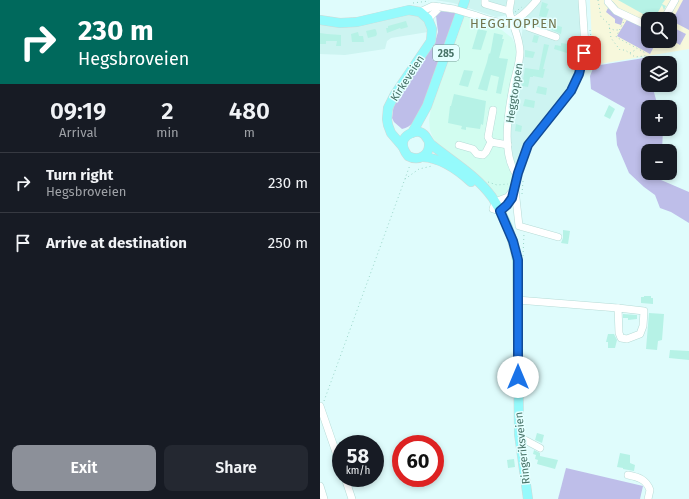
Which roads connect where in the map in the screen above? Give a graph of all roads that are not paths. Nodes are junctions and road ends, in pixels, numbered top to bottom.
1 (465, 0) edge
2 (485, 0) edge
3 (511, 0) edge
4 (536, 0) edge
5 (582, 0) edge
6 (608, 0) edge
7 (675, 0) edge
8 (426, 7) edge
9 (440, 7) junction
10 (668, 12) edge
11 (513, 17) junction
12 (428, 19) junction
13 (320, 20) edge
14 (641, 23) edge
15 (556, 37) dead end
16 (427, 106) junction
17 (493, 110) dead end
18 (388, 116) junction
19 (410, 134) junction
20 (427, 139) junction
21 (491, 142) junction
22 (459, 145) dead end
23 (508, 145) junction
24 (403, 147) junction
25 (423, 157) junction
26 (518, 173) junction
27 (513, 187) junction
28 (496, 207) junction
29 (558, 237) dead end
30 (517, 300) junction
31 (618, 308) junction
32 (322, 404) edge
33 (332, 437) edge
34 (520, 440) junction
35 (540, 448) dead end
36 (628, 475) dead end
37 (320, 486) edge
38 (348, 487) edge
39 (324, 499) edge
40 (352, 499) edge
41 (528, 499) edge
42 (648, 499) edge

1 - 16 main road, 285
2 - 11 street
3 - 11 street, Heggtoppen
4 - 11 street
5 - 26 street
6 - 14 street
7 - 10 street
8 - 9 street
8 - 12 main road
8 - 13 main road
9 - 11 street, bridge
9 - 12 street
11 - 15 street
11 - 23 street, Heggtoppen
12 - 18 main road, Kirkeveien
16 - 19 main road, 285
16 - 20 main road, 285
17 - 21 street
18 - 19 main road, Kirkeveien
18 - 24 main road, Kirkeveien
19 - 20 main road
19 - 24 main road, 285
20 - 25 main road, 285
20 - 28 main road, Ringeriksveien
21 - 22 street
21 - 23 street
23 - 26 street, Heggtoppen
24 - 25 main road
25 - 28 main road, Ringeriksveien
26 - 27 street
27 - 28 street
27 - 29 street
28 - 30 main road, Ringeriksveien
30 - 31 street
30 - 34 main road, Ringeriksveien
31 - 31 street
32 - 33 street
34 - 35 street
34 - 41 main road, Ringeriksveien
36 - 42 street
37 - 39 street
38 - 40 street

